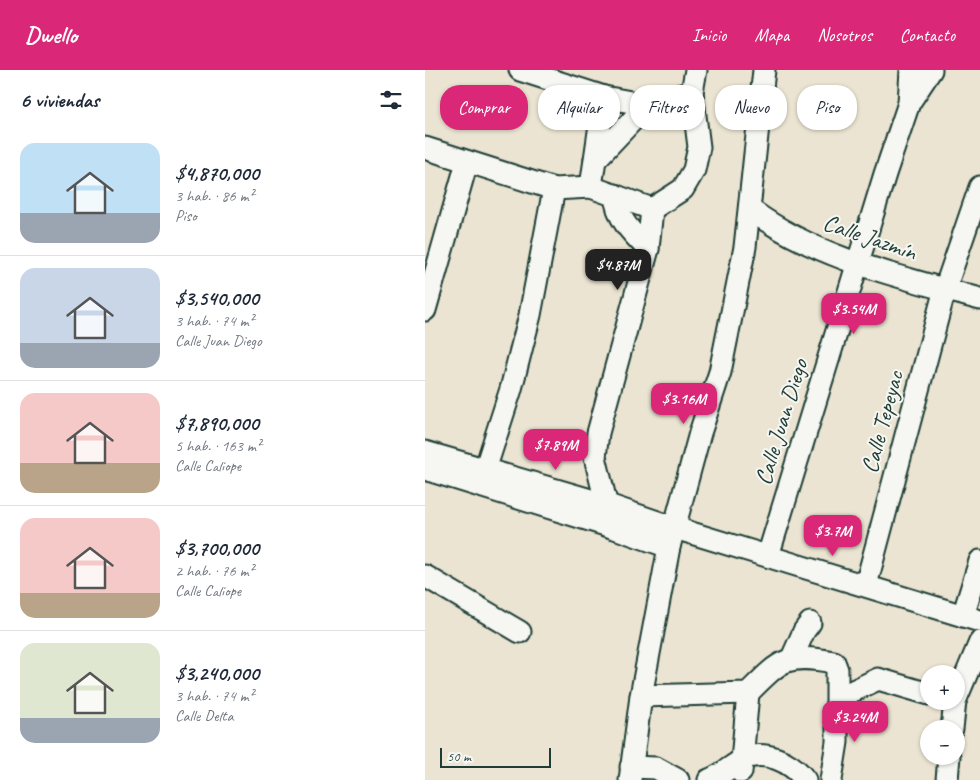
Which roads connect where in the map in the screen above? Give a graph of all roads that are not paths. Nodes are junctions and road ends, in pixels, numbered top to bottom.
1 (520, 70) edge
2 (696, 70) edge
3 (764, 70) edge
4 (911, 70) edge
5 (931, 70) edge
6 (567, 85) edge
7 (694, 85) edge
8 (909, 103) junction
9 (630, 123) edge
10 (599, 130) edge
11 (697, 130) edge
12 (425, 148) edge
13 (595, 160) junction
14 (467, 162) junction
15 (591, 187) junction
16 (980, 187) edge
17 (554, 189) junction
18 (615, 195) junction
19 (652, 209) junction
20 (751, 210) junction
21 (648, 249) junction
22 (857, 262) junction
23 (945, 289) junction
24 (980, 299) edge
25 (425, 310) edge
26 (425, 452) edge
27 (425, 469) edge
28 (485, 470) junction
29 (608, 505) junction
30 (612, 527) junction
31 (672, 537) junction
32 (767, 556) junction
33 (980, 564) edge
34 (425, 576) edge
35 (866, 585) junction
36 (972, 619) edge
37 (810, 623) dead end
38 (520, 632) dead end
39 (978, 653) edge
40 (792, 658) junction
41 (965, 680) edge
42 (920, 691) edge
43 (748, 693) junction
44 (641, 696) junction
45 (837, 704) junction
46 (744, 759) junction
47 (948, 765) edge
48 (631, 773) edge
49 (678, 780) edge
50 (709, 780) edge
51 (740, 780) edge
52 (805, 780) edge
53 (831, 780) edge
54 (947, 780) edge

1 - 6 street
2 - 7 street
3 - 20 street
4 - 8 street
5 - 8 street
8 - 22 street, Calle Juan Diego
9 - 13 street
10 - 13 street
11 - 19 street
12 - 14 street
13 - 15 street
14 - 17 street
14 - 25 street
15 - 17 street
15 - 18 street
16 - 23 street, Calle Tepeyac
17 - 28 street
18 - 19 street
18 - 21 street
19 - 21 street
20 - 22 street, Calle Jazmín
20 - 31 street
21 - 29 street
22 - 23 street, Calle Jazmín
22 - 32 street, Calle Juan Diego
23 - 24 street, Calle Jazmín
23 - 35 street, Calle Tepeyac
26 - 28 street
27 - 30 street
28 - 29 street
29 - 30 street
29 - 31 street
30 - 31 street
31 - 32 street
31 - 44 street
32 - 35 street
33 - 36 street
34 - 38 street
35 - 36 street
37 - 40 street
39 - 41 street
40 - 43 street
40 - 45 street
42 - 45 street
43 - 44 street
43 - 46 street
44 - 48 street
45 - 53 street
46 - 50 street
46 - 51 street
46 - 52 street
47 - 54 street
48 - 49 street

